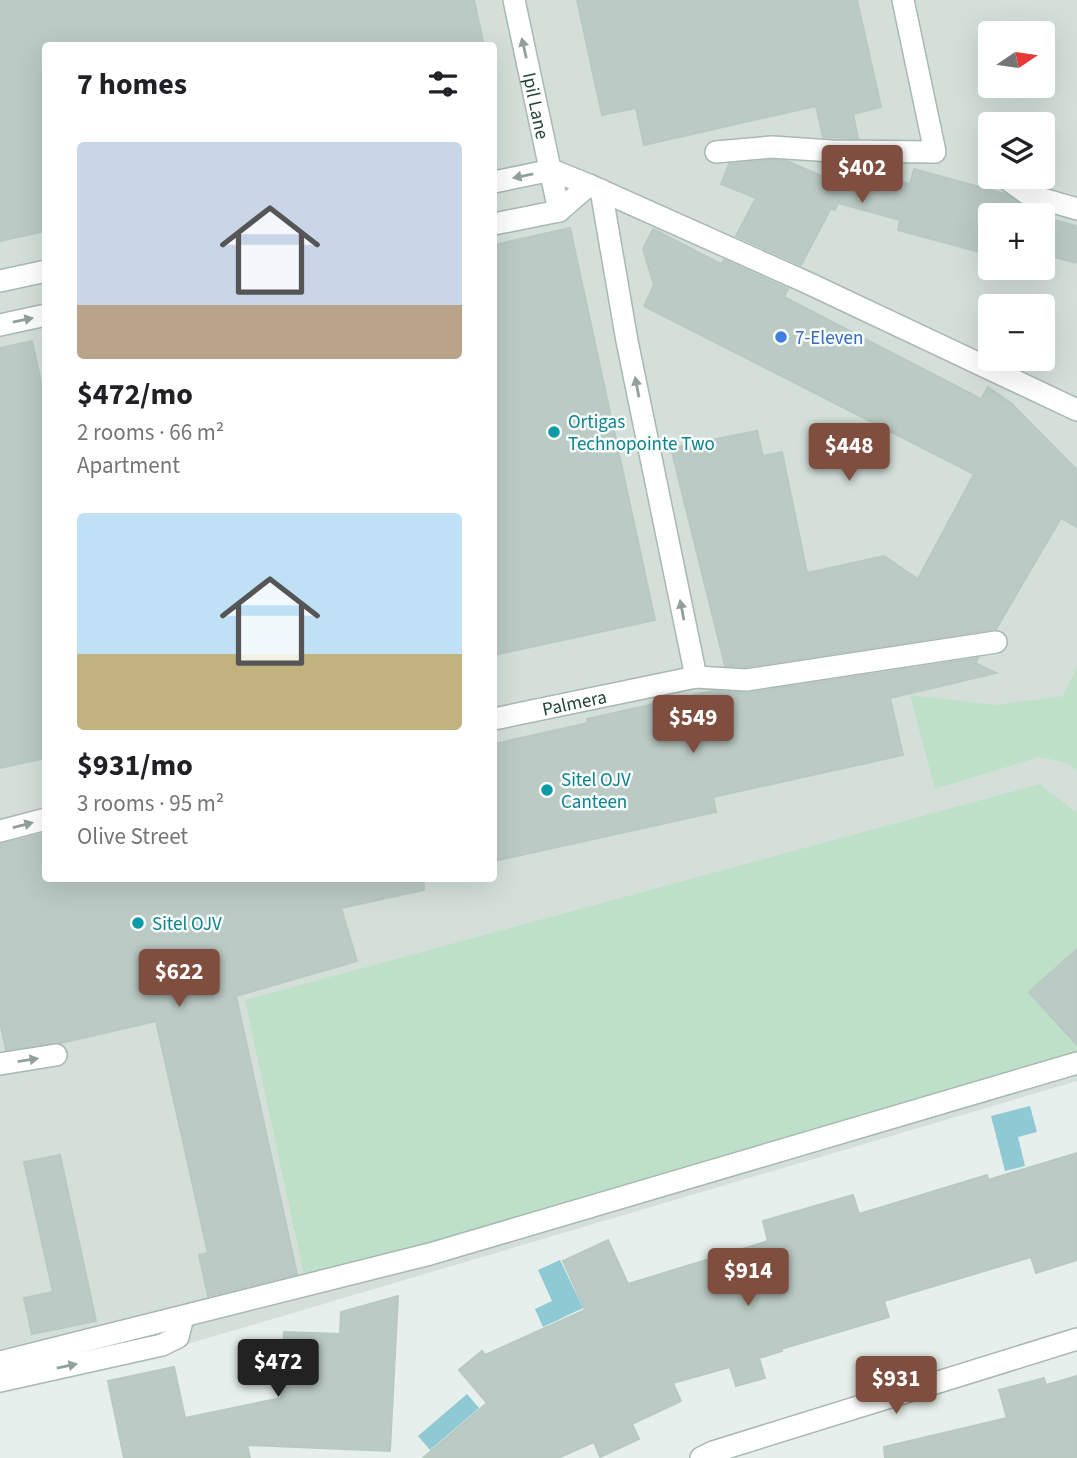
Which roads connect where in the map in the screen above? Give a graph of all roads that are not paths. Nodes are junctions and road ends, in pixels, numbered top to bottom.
1 (514, 0) edge
2 (903, 0) edge
3 (716, 152) dead end
4 (552, 170) junction
5 (497, 181) edge
6 (595, 187) junction
7 (1021, 189) edge
8 (1077, 209) edge
9 (559, 211) junction
10 (497, 223) edge
11 (42, 272) edge
12 (0, 281) edge
13 (42, 316) edge
14 (0, 325) edge
15 (1077, 410) edge
16 (996, 642) dead end
17 (696, 677) junction
18 (497, 718) edge
19 (42, 821) edge
20 (0, 831) edge
21 (56, 1055) dead end
22 (1077, 1063) edge
23 (0, 1064) edge
24 (183, 1317) junction
25 (1077, 1339) edge
26 (0, 1362) edge
27 (0, 1381) edge
28 (701, 1458) edge

4 -> 1 street, Ipil Lane
2 - 3 street
4 -> 5 street
4 - 6 street
4 - 9 street, Ipil Lane
6 - 9 street
6 - 15 street
17 -> 6 street
7 - 8 street
9 - 10 street
11 - 12 street
14 -> 13 street
16 - 17 street, Palmera
17 - 18 street, Palmera
20 -> 19 street
23 -> 21 street
22 - 24 street
24 - 26 street
27 -> 24 street
25 - 28 street

